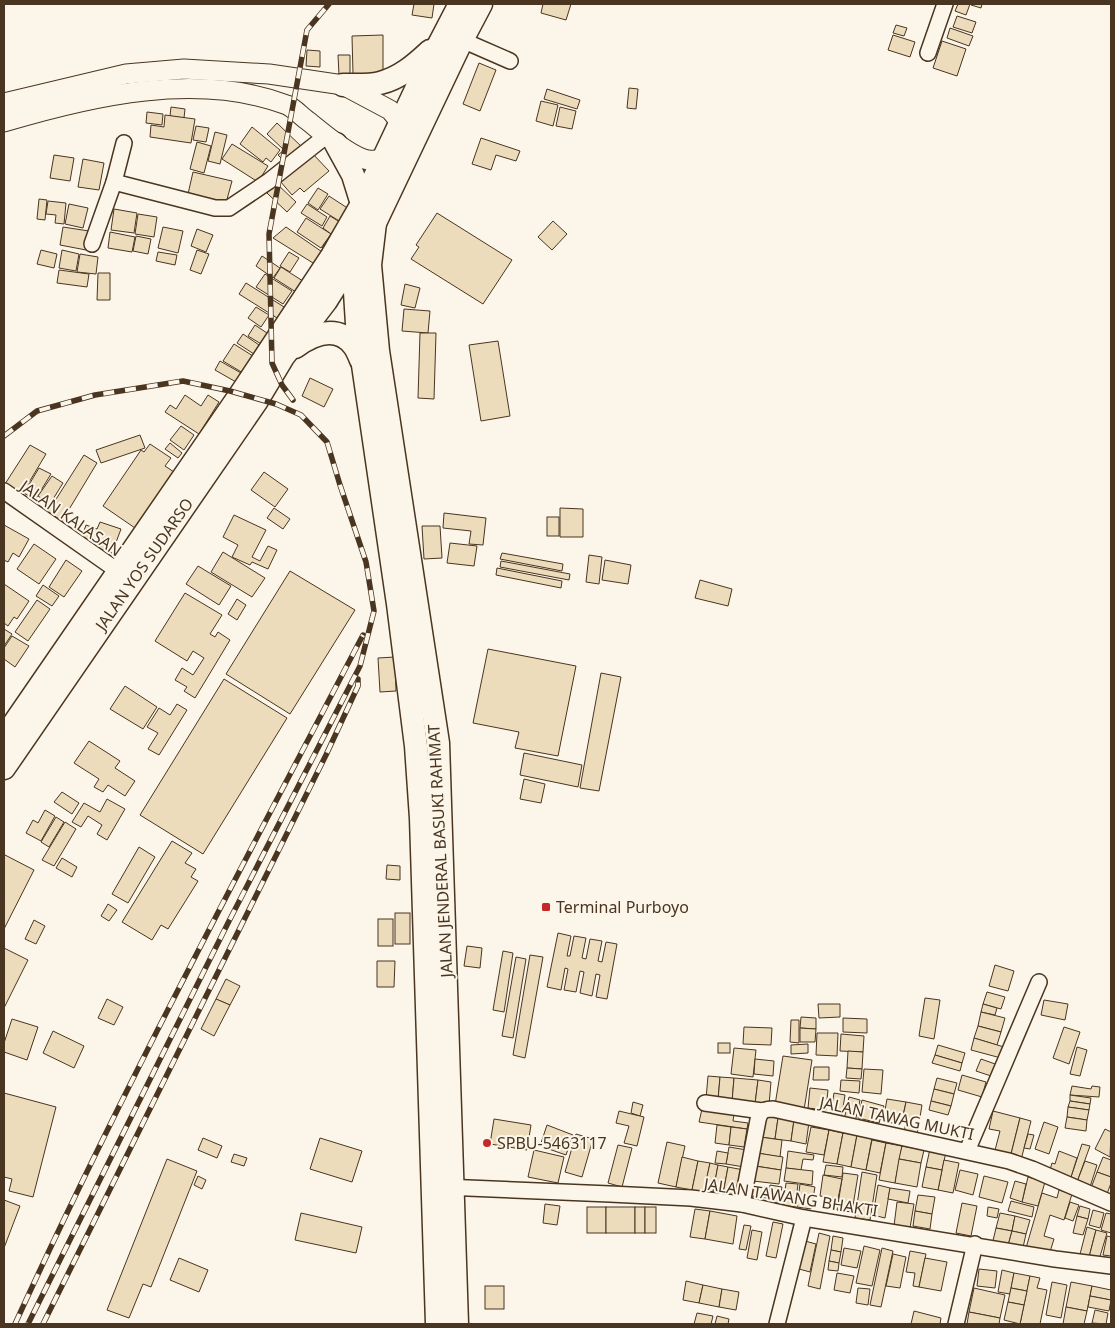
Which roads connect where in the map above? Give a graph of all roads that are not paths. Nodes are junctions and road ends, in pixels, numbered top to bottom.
1 (460, 4) edge
2 (481, 4) edge
3 (945, 4) edge
4 (452, 39) junction
5 (928, 53) dead end
6 (510, 61) dead end
7 (344, 85) junction
8 (11, 111) edge
9 (400, 122) junction
10 (331, 140) junction
11 (124, 143) dead end
12 (409, 151) junction
13 (383, 159) junction
14 (114, 182) junction
15 (362, 204) junction
16 (375, 223) junction
17 (92, 244) dead end
18 (354, 257) junction
19 (315, 315) junction
20 (357, 324) junction
21 (276, 354) junction
22 (370, 356) junction
23 (4, 491) edge
24 (126, 576) junction
25 (4, 738) edge
26 (4, 768) edge
27 (1039, 982) dead end
28 (705, 1103) dead end
29 (762, 1111) junction
30 (967, 1151) junction
31 (442, 1187) junction
32 (1111, 1203) edge
33 (742, 1204) junction
34 (804, 1218) junction
35 (975, 1244) junction
36 (1111, 1266) edge
37 (437, 1324) edge
38 (457, 1324) edge
39 (778, 1324) edge
40 (956, 1324) edge

1 - 4 highway
2 - 4 highway
3 - 5 street
4 - 6 street
4 - 7 highway
4 - 9 highway
4 - 12 highway
7 - 8 main road
7 - 9 main road
8 - 10 main road
9 - 12 main road
9 - 13 highway
10 - 13 main road
10 - 14 street
10 - 15 highway
11 - 14 street
12 - 13 main road
12 - 16 highway
13 - 15 highway
14 - 17 street
15 - 18 highway
15 - 21 highway
16 - 18 highway
16 - 22 highway, JALAN JENDERAL BASUKI RAHMAT
18 - 19 highway
18 - 20 highway
19 - 20 highway
19 - 21 highway
20 - 22 highway
21 - 22 highway
21 - 24 highway, JALAN YOS SUDARSO
22 - 31 highway, JALAN JENDERAL BASUKI RAHMAT
23 - 24 street, JALAN KALASAN
24 - 25 highway, JALAN YOS SUDARSO
24 - 26 highway, JALAN YOS SUDARSO
27 - 30 street
28 - 29 street, JALAN TAWAG MUKTI
29 - 30 street, JALAN TAWAG MUKTI
29 - 33 street
30 - 32 street, JALAN TAWAG MUKTI
31 - 33 street, JALAN TAWANG BHAKTI
31 - 37 highway, JALAN JENDERAL BASUKI RAHMAT
31 - 38 highway, JALAN JENDERAL BASUKI RAHMAT
33 - 34 street, JALAN TAWANG BHAKTI
34 - 35 street, JALAN TAWANG BHAKTI
34 - 39 street
35 - 36 street, JALAN TAWANG BHAKTI
35 - 40 street

